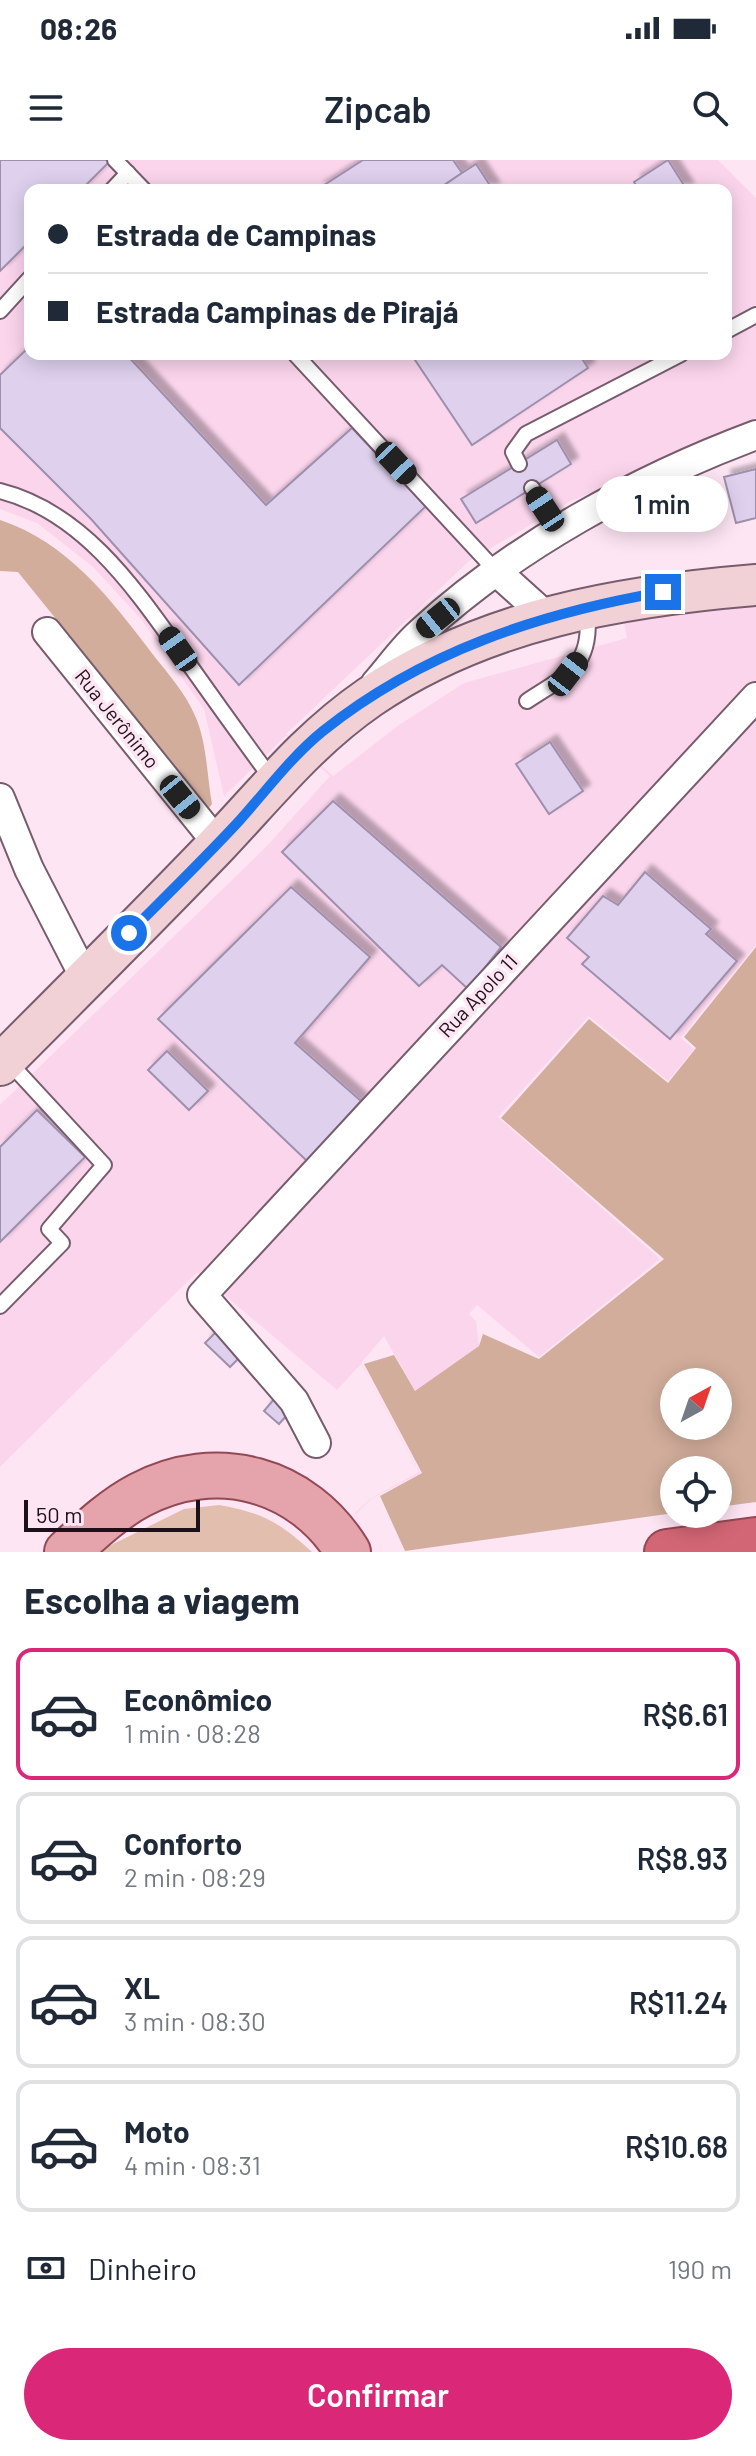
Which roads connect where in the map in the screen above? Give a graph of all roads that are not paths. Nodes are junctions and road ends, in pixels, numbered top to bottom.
1 (115, 160) edge
2 (128, 173) junction
3 (118, 184) edge
4 (138, 184) edge
5 (24, 285) edge
6 (0, 311) edge
7 (756, 315) edge
8 (732, 328) edge
9 (301, 360) edge
10 (669, 360) edge
11 (756, 435) edge
12 (519, 464) dead end
13 (532, 488) dead end
14 (0, 491) edge
15 (559, 529) junction
16 (496, 571) junction
17 (756, 585) edge
18 (587, 607) junction
19 (547, 617) junction
20 (47, 632) dead end
21 (756, 697) edge
22 (527, 701) dead end
23 (353, 709) junction
24 (274, 782) junction
25 (0, 798) edge
26 (218, 844) junction
27 (85, 978) junction
28 (3, 1062) edge
29 (0, 1306) edge
30 (316, 1443) dead end
31 (756, 1540) edge
32 (67, 1552) edge
33 (348, 1552) edge
34 (667, 1552) edge

1 - 2 lane
2 - 3 lane
2 - 4 lane
5 - 6 lane
7 - 8 lane
9 - 16 lane
10 - 12 lane
11 - 15 street
13 - 15 lane
14 - 24 lane
15 - 16 street
16 - 19 street
16 - 23 street
17 - 18 main road
18 - 19 main road
18 - 22 lane
19 - 23 main road
20 - 26 street, Rua Jerônimo
21 - 30 street, Rua Apolo 11
23 - 24 main road
24 - 26 main road
25 - 27 street
26 - 27 main road
27 - 28 main road
28 - 29 lane
31 - 34 highway
32 - 33 main road

